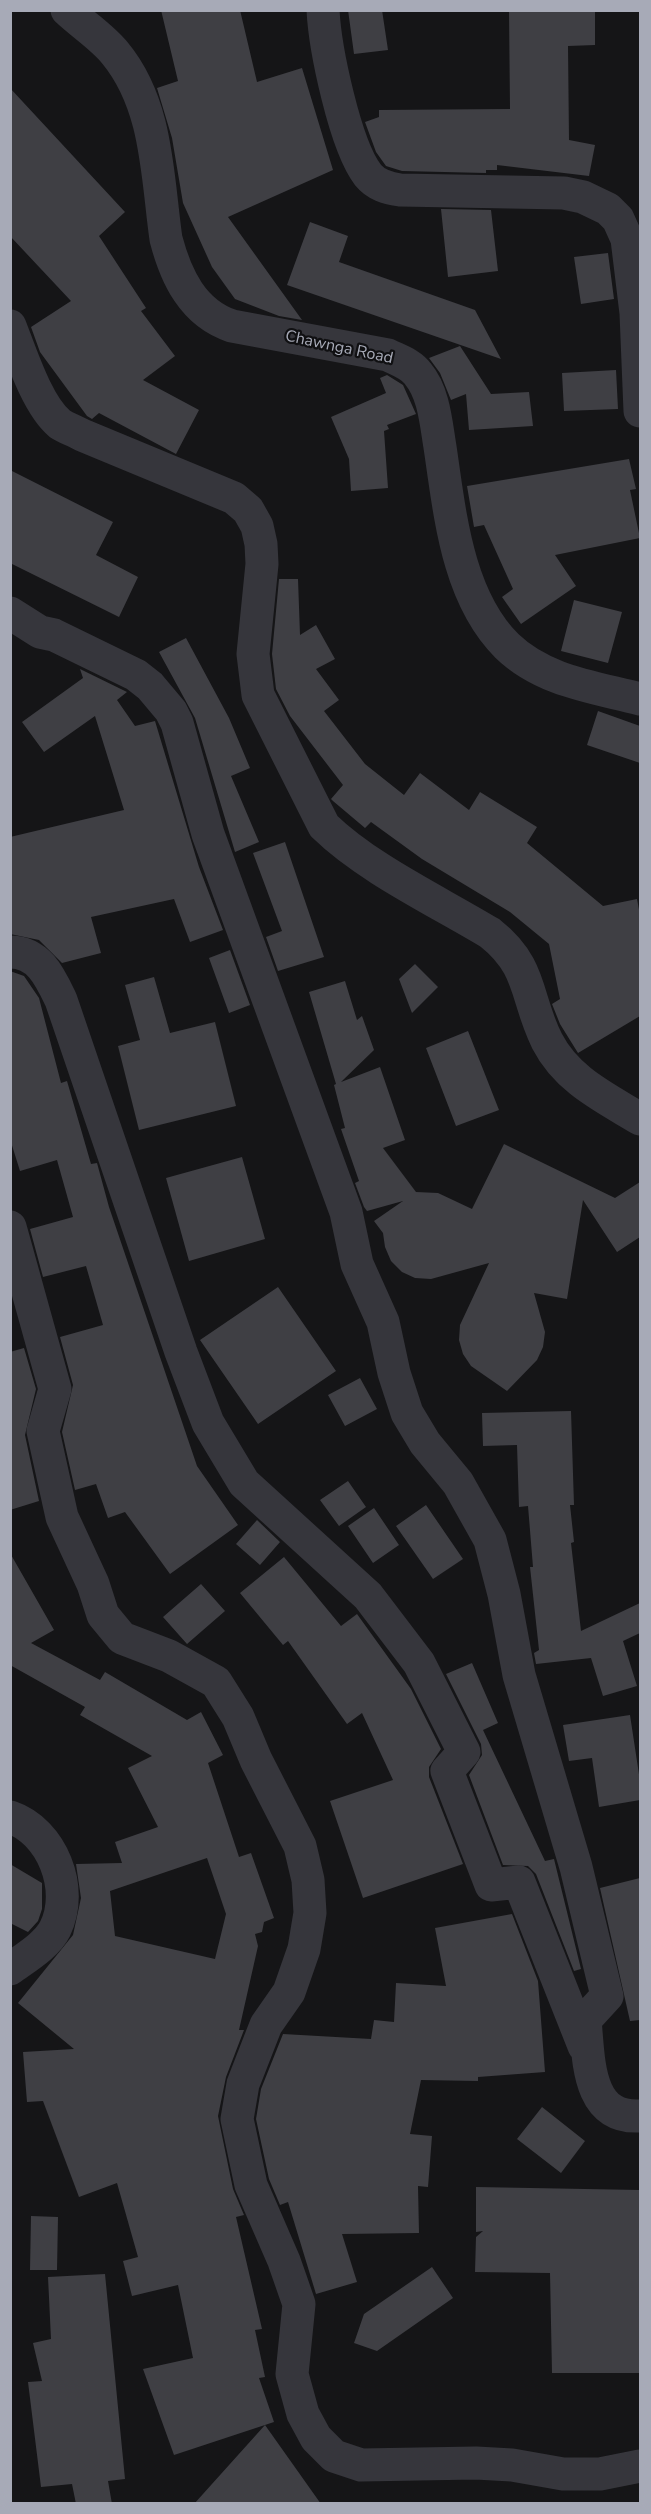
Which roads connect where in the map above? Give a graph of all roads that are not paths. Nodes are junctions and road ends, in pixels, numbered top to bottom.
1 (67, 10) edge
2 (323, 10) edge
3 (10, 326) edge
4 (640, 411) edge
5 (10, 613) edge
6 (640, 699) edge
7 (10, 951) edge
8 (605, 1098) junction
9 (640, 1109) edge
10 (640, 1119) edge
11 (10, 1227) edge
12 (10, 1817) edge
13 (10, 1969) edge
14 (589, 2057) junction
15 (640, 2116) edge
16 (640, 2466) edge

1 - 6 street, Chawnga Road
2 - 4 street
3 - 8 street
5 - 14 street
7 - 14 street
8 - 9 street
8 - 10 street
11 - 16 street
12 - 13 street
14 - 15 street

